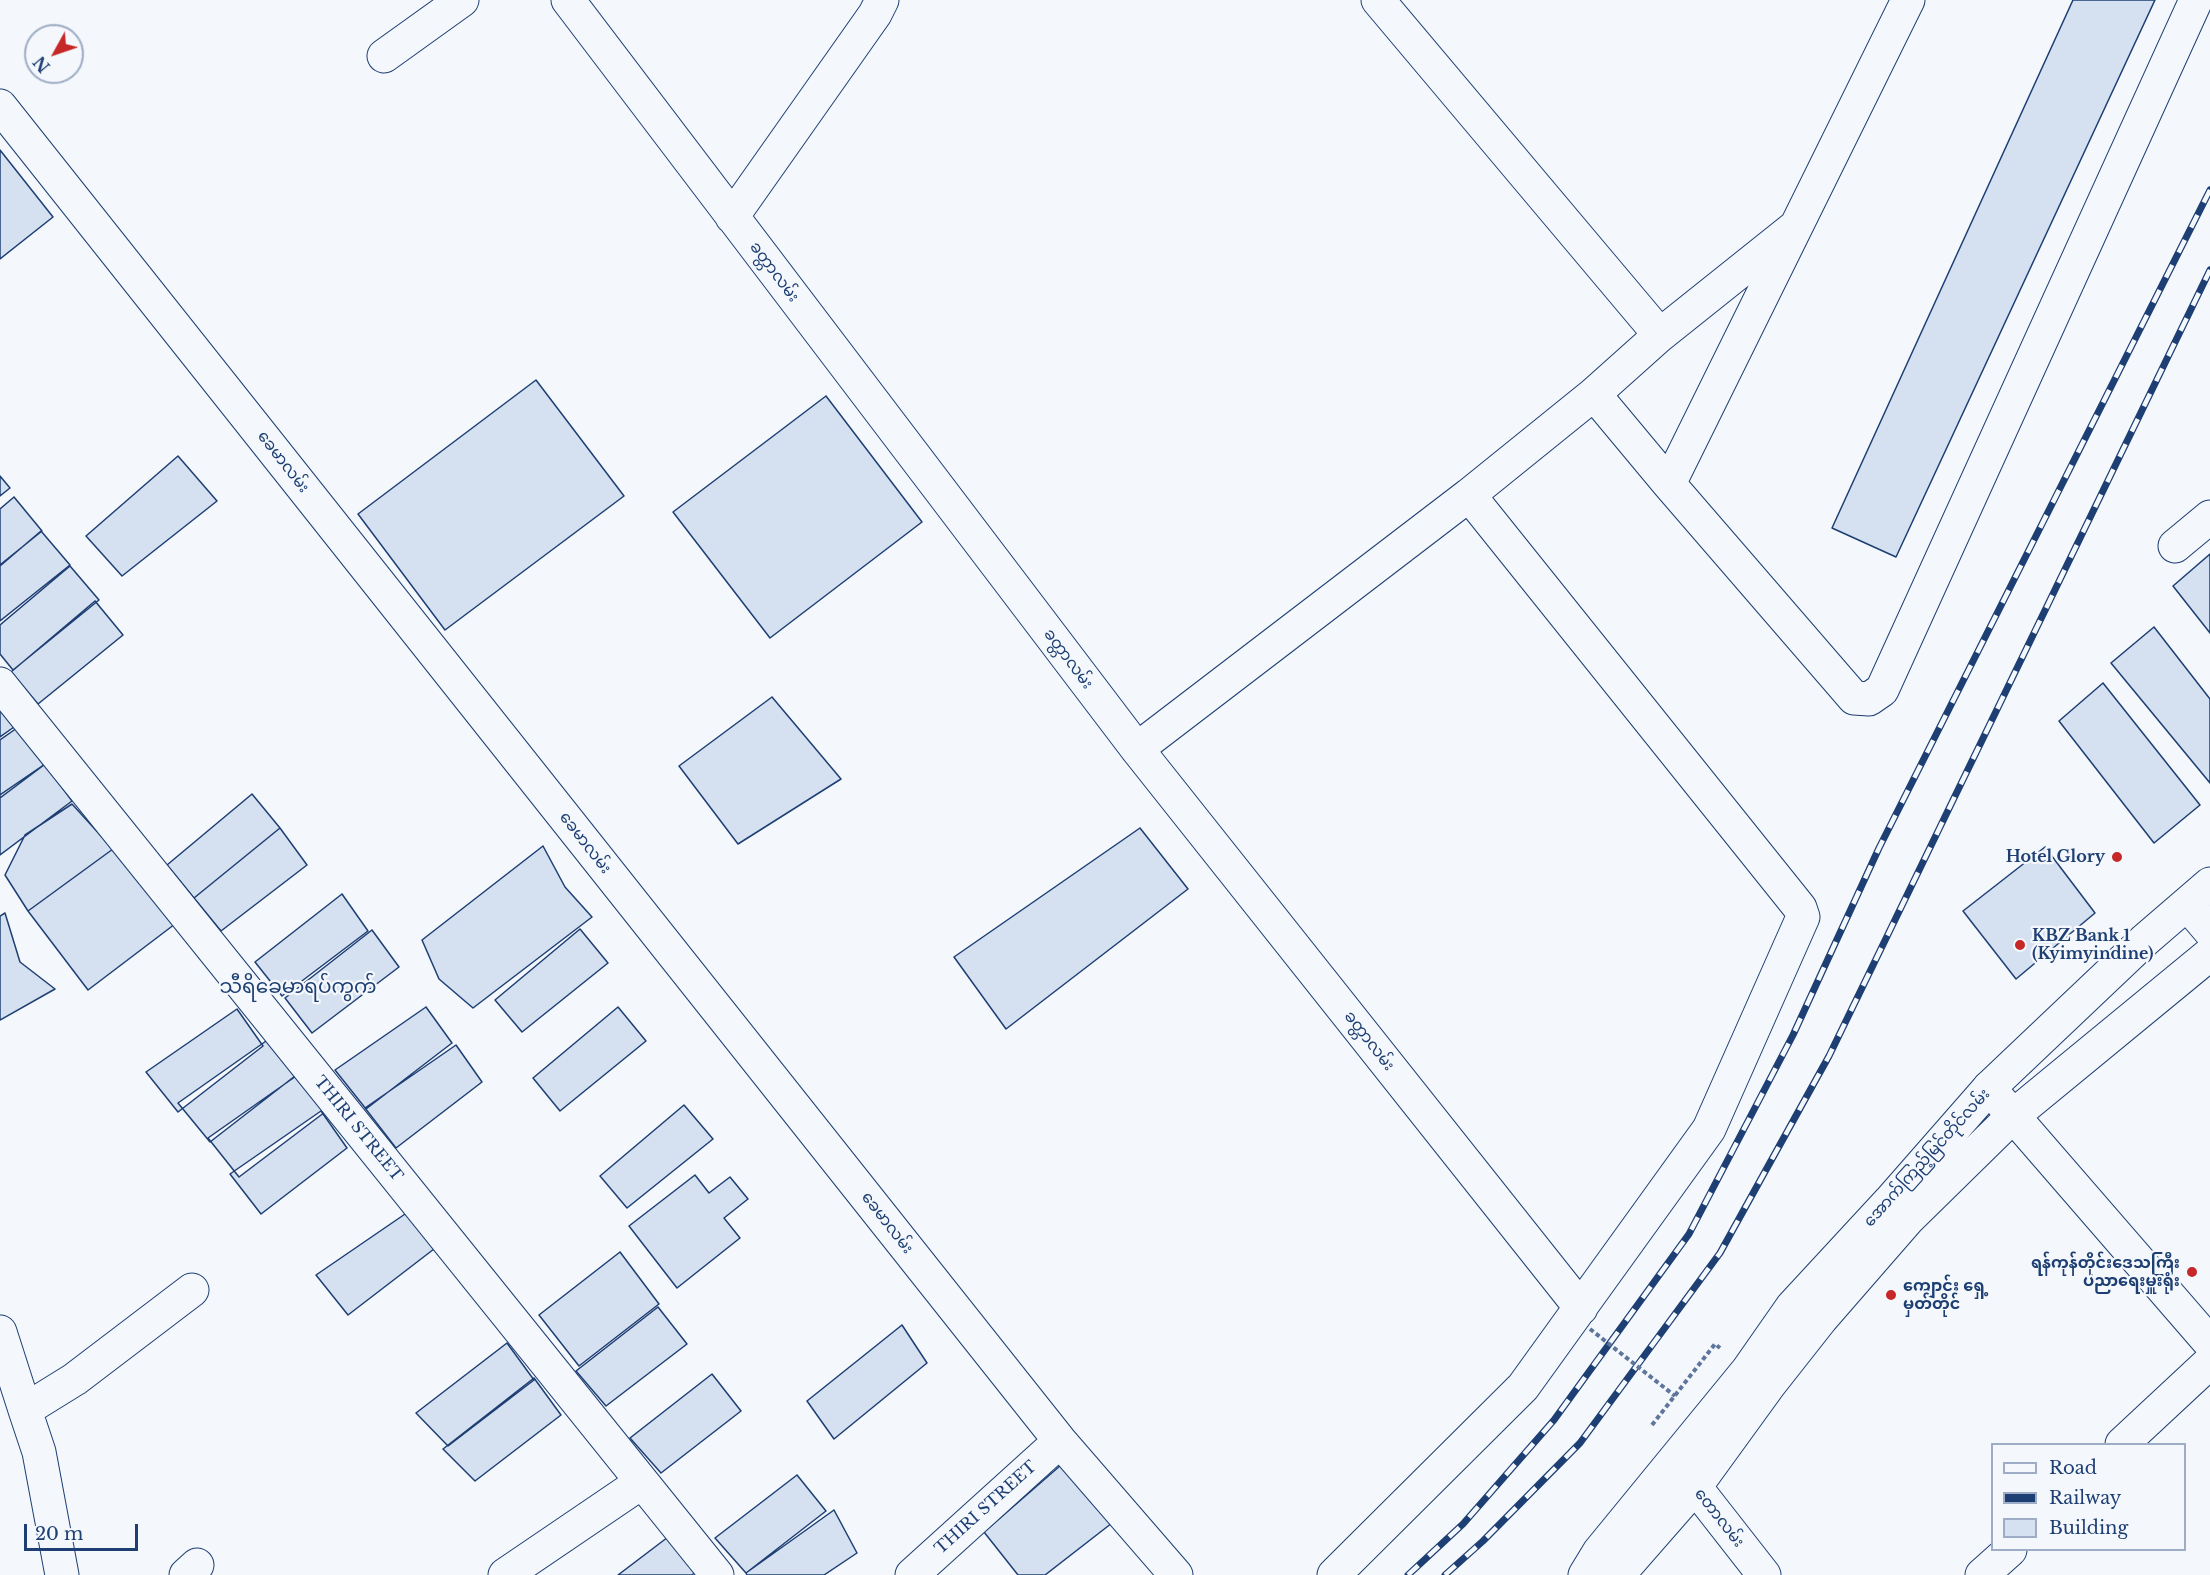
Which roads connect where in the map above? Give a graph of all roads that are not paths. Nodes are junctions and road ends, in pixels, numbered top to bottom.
1 (462, 0) edge
2 (882, 0) edge
3 (1378, 0) edge
4 (1908, 0) edge
5 (2196, 0) edge
6 (577, 4) edge
7 (384, 56) dead end
8 (0, 106) edge
9 (732, 217) junction
10 (1794, 228) junction
11 (1660, 335) junction
12 (1594, 394) junction
13 (1669, 484) junction
14 (1469, 495) junction
15 (2210, 517) edge
16 (2175, 546) dead end
17 (0, 684) edge
18 (1137, 749) junction
19 (2198, 894) edge
20 (2210, 931) edge
21 (2210, 954) edge
22 (1989, 1088) junction
23 (2013, 1116) junction
24 (192, 1290) dead end
25 (1585, 1318) junction
26 (0, 1332) edge
27 (2210, 1343) edge
28 (2210, 1362) edge
29 (25, 1410) junction
30 (1060, 1441) junction
31 (2123, 1443) edge
32 (1675, 1461) junction
33 (642, 1482) junction
34 (1695, 1487) junction
35 (2009, 1551) edge
36 (62, 1575) edge
37 (505, 1575) edge
38 (717, 1575) edge
39 (912, 1575) edge
40 (1176, 1575) edge
41 (1334, 1575) edge
42 (1585, 1575) edge
43 (1618, 1575) edge
44 (1764, 1575) edge
45 (1983, 1575) edge

1 - 7 street
2 - 9 street
3 - 11 street
4 - 10 street
5 - 13 street
6 - 9 street, ခတ္တာလမ်း
8 - 30 street, ခေမာလမ်း
9 - 18 street, ခတ္တာလမ်း
10 - 11 street
10 - 13 street
11 - 12 street
12 - 13 street
12 - 14 street
14 - 18 street
14 - 25 street
15 - 16 street
17 - 33 street, THIRI STREET
18 - 25 street, ခတ္တာလမ်း
19 - 20 street
19 - 22 street, အောက်ကြည့်မြင်တိုင်လမ်း
21 - 23 street, အောက်ကြည့်မြင်တိုင်လမ်း
22 - 23 street
22 - 32 street, အောက်ကြည့်မြင်တိုင်လမ်း
23 - 27 street
23 - 34 street, အောက်ကြည့်မြင်တိုင်လမ်း
24 - 29 street
25 - 41 street
26 - 29 street
28 - 31 street
29 - 36 street
30 - 39 street, THIRI STREET
30 - 40 street, ခေမာလမ်း
32 - 34 street, တောလမ်း
32 - 42 street, အောက်ကြည့်မြင်တိုင်လမ်း
33 - 37 street
33 - 38 street, THIRI STREET
34 - 43 street, အောက်ကြည့်မြင်တိုင်လမ်း
34 - 44 street, တောလမ်း
35 - 45 street

